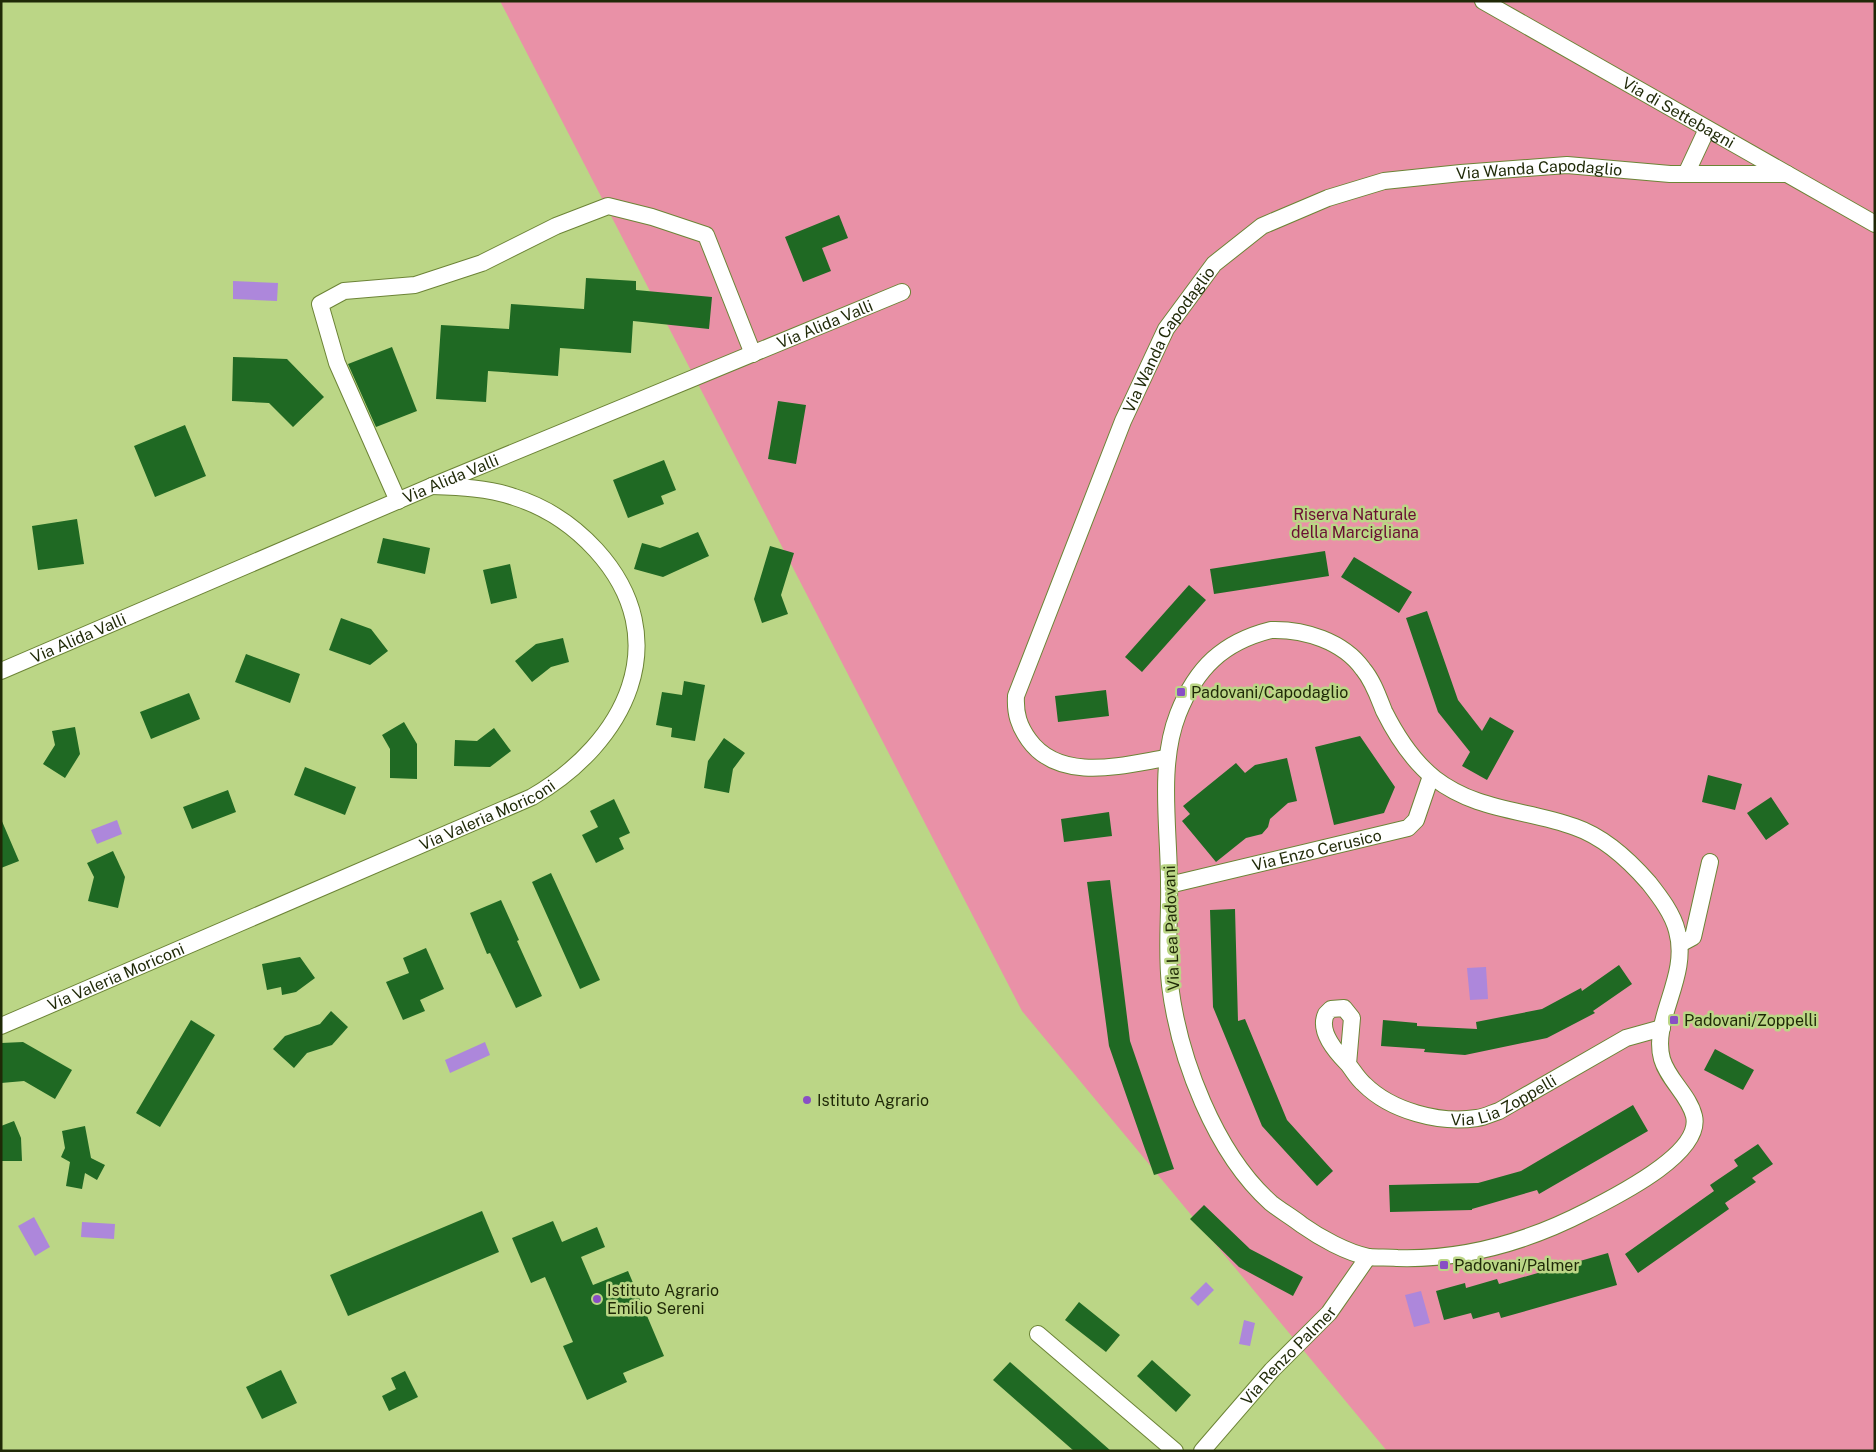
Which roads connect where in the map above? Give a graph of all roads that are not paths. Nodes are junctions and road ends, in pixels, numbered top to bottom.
1 (1483, 1) edge
2 (1708, 129) junction
3 (1686, 174) junction
4 (1786, 174) junction
5 (1875, 224) edge
6 (902, 292) dead end
7 (752, 354) junction
8 (432, 486) junction
9 (398, 501) junction
10 (1, 671) edge
11 (1166, 758) junction
12 (1431, 776) junction
13 (1710, 862) dead end
14 (1169, 885) junction
15 (1680, 944) junction
16 (1, 1026) edge
17 (1662, 1028) junction
18 (1348, 1064) dead end
19 (1368, 1257) junction
20 (1038, 1334) dead end
21 (1175, 1451) edge
22 (1202, 1451) edge

1 - 2 street, Via di Settebagni
2 - 3 street
2 - 4 street, Via di Settebagni
3 - 4 street, Via Wanda Capodaglio
3 - 11 street, Via Wanda Capodaglio
4 - 5 street, Via di Settebagni
6 - 7 street, Via Alida Valli
7 - 8 street, Via Alida Valli
7 - 9 street
8 - 9 street, Via Alida Valli
8 - 16 street, Via Valeria Moriconi
9 - 10 street, Via Alida Valli
11 - 12 street, Via Lea Padovani
11 - 14 street, Via Lea Padovani
12 - 14 street, Via Enzo Cerusico
12 - 15 street, Via Lea Padovani
13 - 15 street
14 - 19 street, Via Lea Padovani
15 - 17 street, Via Lea Padovani
17 - 18 street, Via Lia Zoppelli
17 - 19 street, Via Lea Padovani
19 - 22 street, Via Renzo Palmer
20 - 21 street

